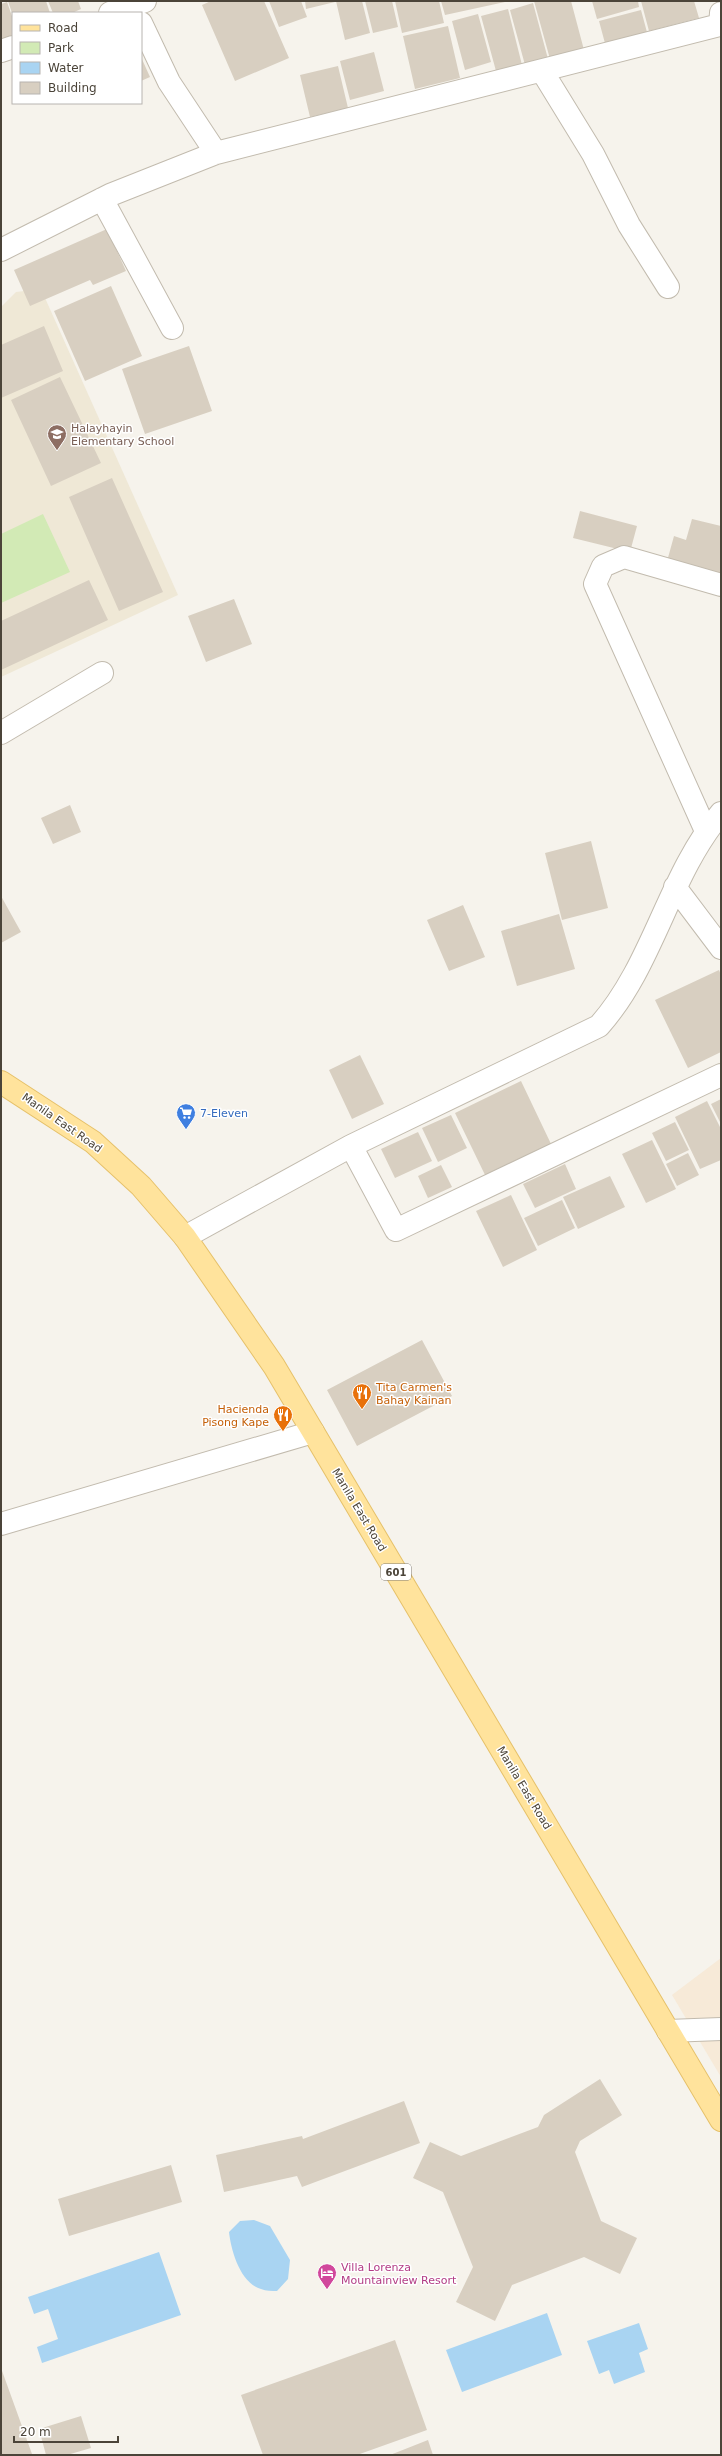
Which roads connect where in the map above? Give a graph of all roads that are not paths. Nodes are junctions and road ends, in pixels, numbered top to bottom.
1 (139, 11) edge
2 (124, 12) edge
3 (721, 15) edge
4 (142, 18) edge
5 (12, 47) edge
6 (1, 51) edge
7 (542, 71) junction
8 (216, 153) junction
9 (102, 199) junction
10 (1, 250) edge
11 (668, 287) dead end
12 (172, 328) dead end
13 (721, 585) edge
14 (102, 673) dead end
15 (1, 732) edge
16 (721, 813) edge
17 (706, 831) junction
18 (675, 887) junction
19 (721, 948) edge
20 (721, 1076) edge
21 (1, 1082) edge
22 (351, 1146) junction
23 (185, 1237) junction
24 (313, 1432) junction
25 (1, 1524) edge
26 (668, 2031) junction
27 (716, 2032) edge
28 (721, 2120) edge

1 - 2 street
3 - 7 street
4 - 8 street
5 - 6 street
7 - 8 street
7 - 11 street
8 - 9 street
9 - 10 street
9 - 12 street
13 - 17 street
14 - 15 street
16 - 17 street
17 - 18 street
18 - 19 street
18 - 22 street
20 - 22 street
21 - 23 main road, Manila East Road / 601
22 - 23 street
23 - 24 main road, Manila East Road / 601
24 - 25 street
24 - 26 main road, Manila East Road / 601
26 - 27 street
26 - 28 main road, Manila East Road / 601

